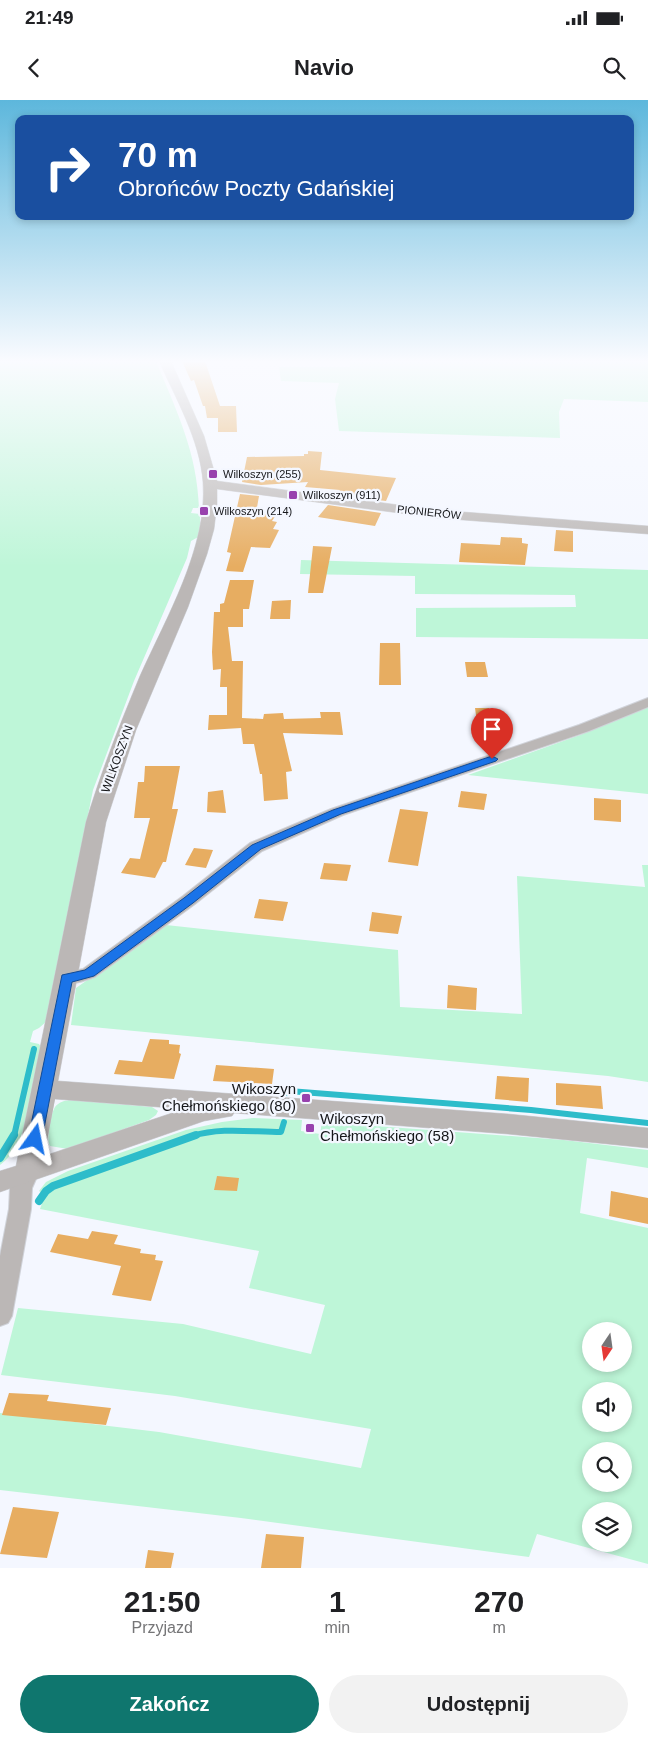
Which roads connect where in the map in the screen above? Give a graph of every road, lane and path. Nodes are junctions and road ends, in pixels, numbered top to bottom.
1 (194, 430) edge
2 (210, 484) junction
3 (648, 530) edge
4 (648, 702) edge
5 (66, 978) junction
6 (45, 1089) junction
7 (267, 1106) junction
8 (648, 1138) edge
9 (28, 1172) junction
10 (0, 1182) edge
11 (0, 1316) edge

1 - 2 street, WILKOSZYN
2 - 3 street, PIONIERÓW
2 - 5 street, WILKOSZYN
4 - 5 street
5 - 6 street, WILKOSZYN
6 - 7 street
6 - 9 street, WILKOSZYN
7 - 8 street
7 - 9 street
9 - 10 street
9 - 11 street

